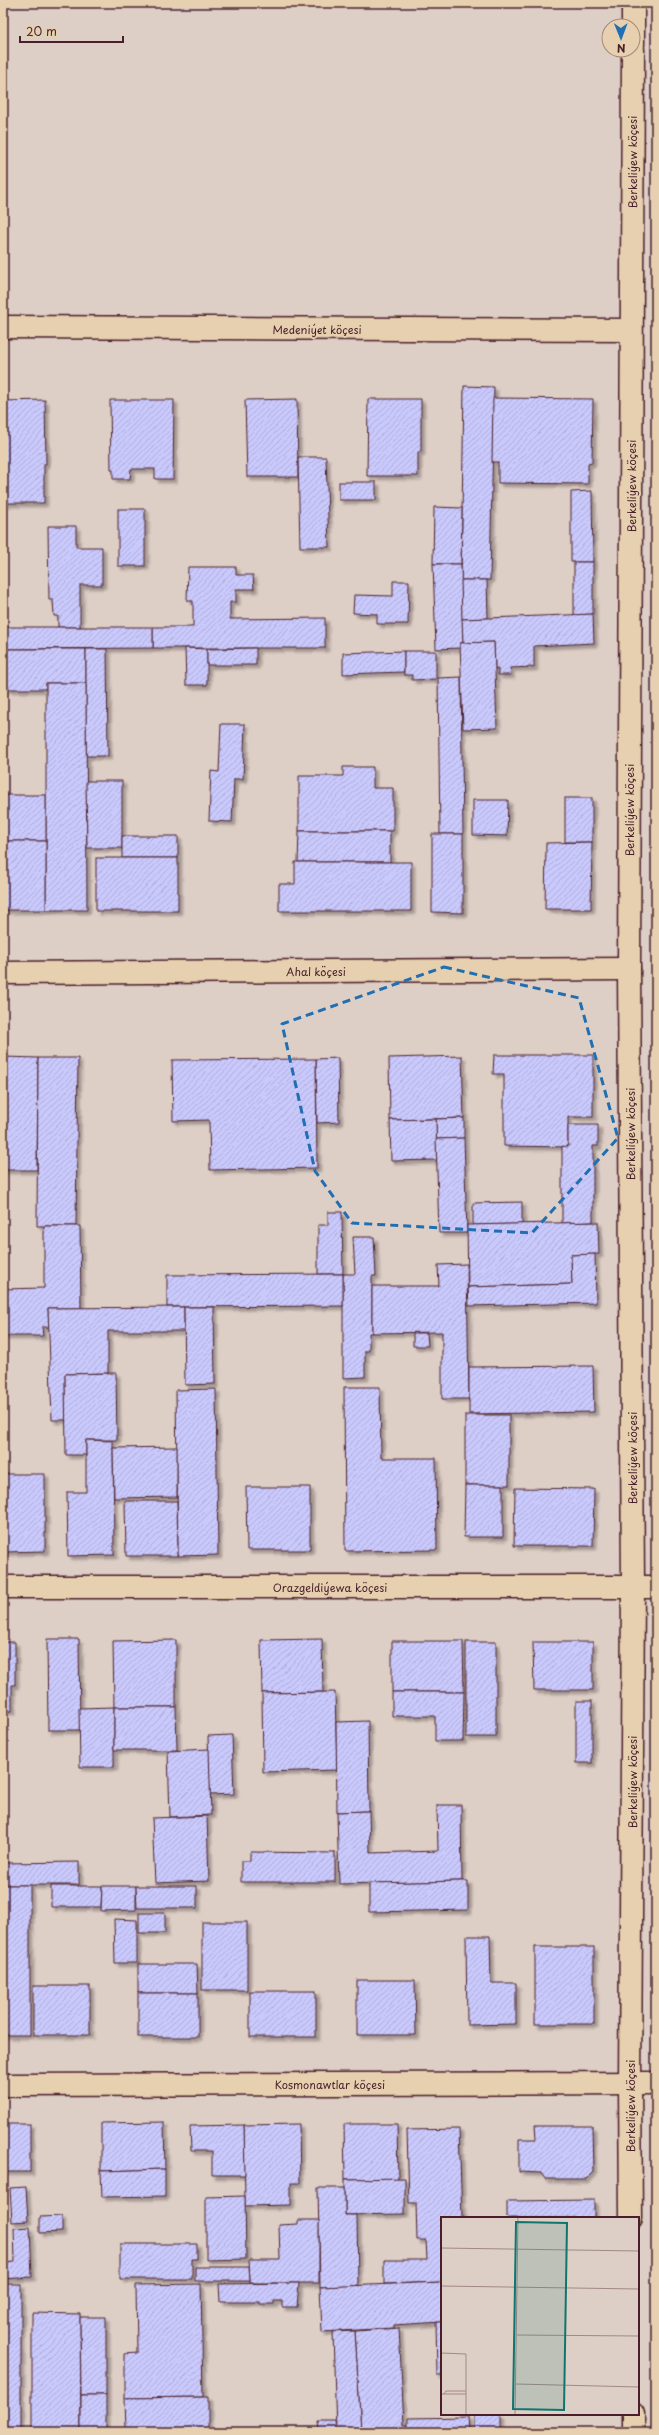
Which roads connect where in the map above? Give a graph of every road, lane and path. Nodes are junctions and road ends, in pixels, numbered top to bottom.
1 (633, 3) edge
2 (633, 18) edge
3 (633, 58) edge
4 (3, 327) edge
5 (631, 330) junction
6 (629, 969) junction
7 (3, 973) edge
8 (3, 1587) edge
9 (633, 1587) junction
10 (656, 1587) edge
11 (656, 2083) edge
12 (630, 2084) junction
13 (3, 2085) edge
14 (631, 2217) edge
15 (633, 2415) edge
16 (633, 2432) edge

1 - 2 street
3 - 5 street, Berkeliýew köçesi
4 - 5 street, Medeniýet köçesi
5 - 6 street, Berkeliýew köçesi
6 - 7 street, Ahal köçesi
6 - 9 street, Berkeliýew köçesi
8 - 9 street, Orazgeldiýewa köçesi
9 - 10 street, Orazgeldiýewa köçesi
9 - 12 street, Berkeliýew köçesi
11 - 12 street, Kosmonawtlar köçesi
12 - 13 street, Kosmonawtlar köçesi
12 - 14 street, Berkeliýew köçesi
15 - 16 street

